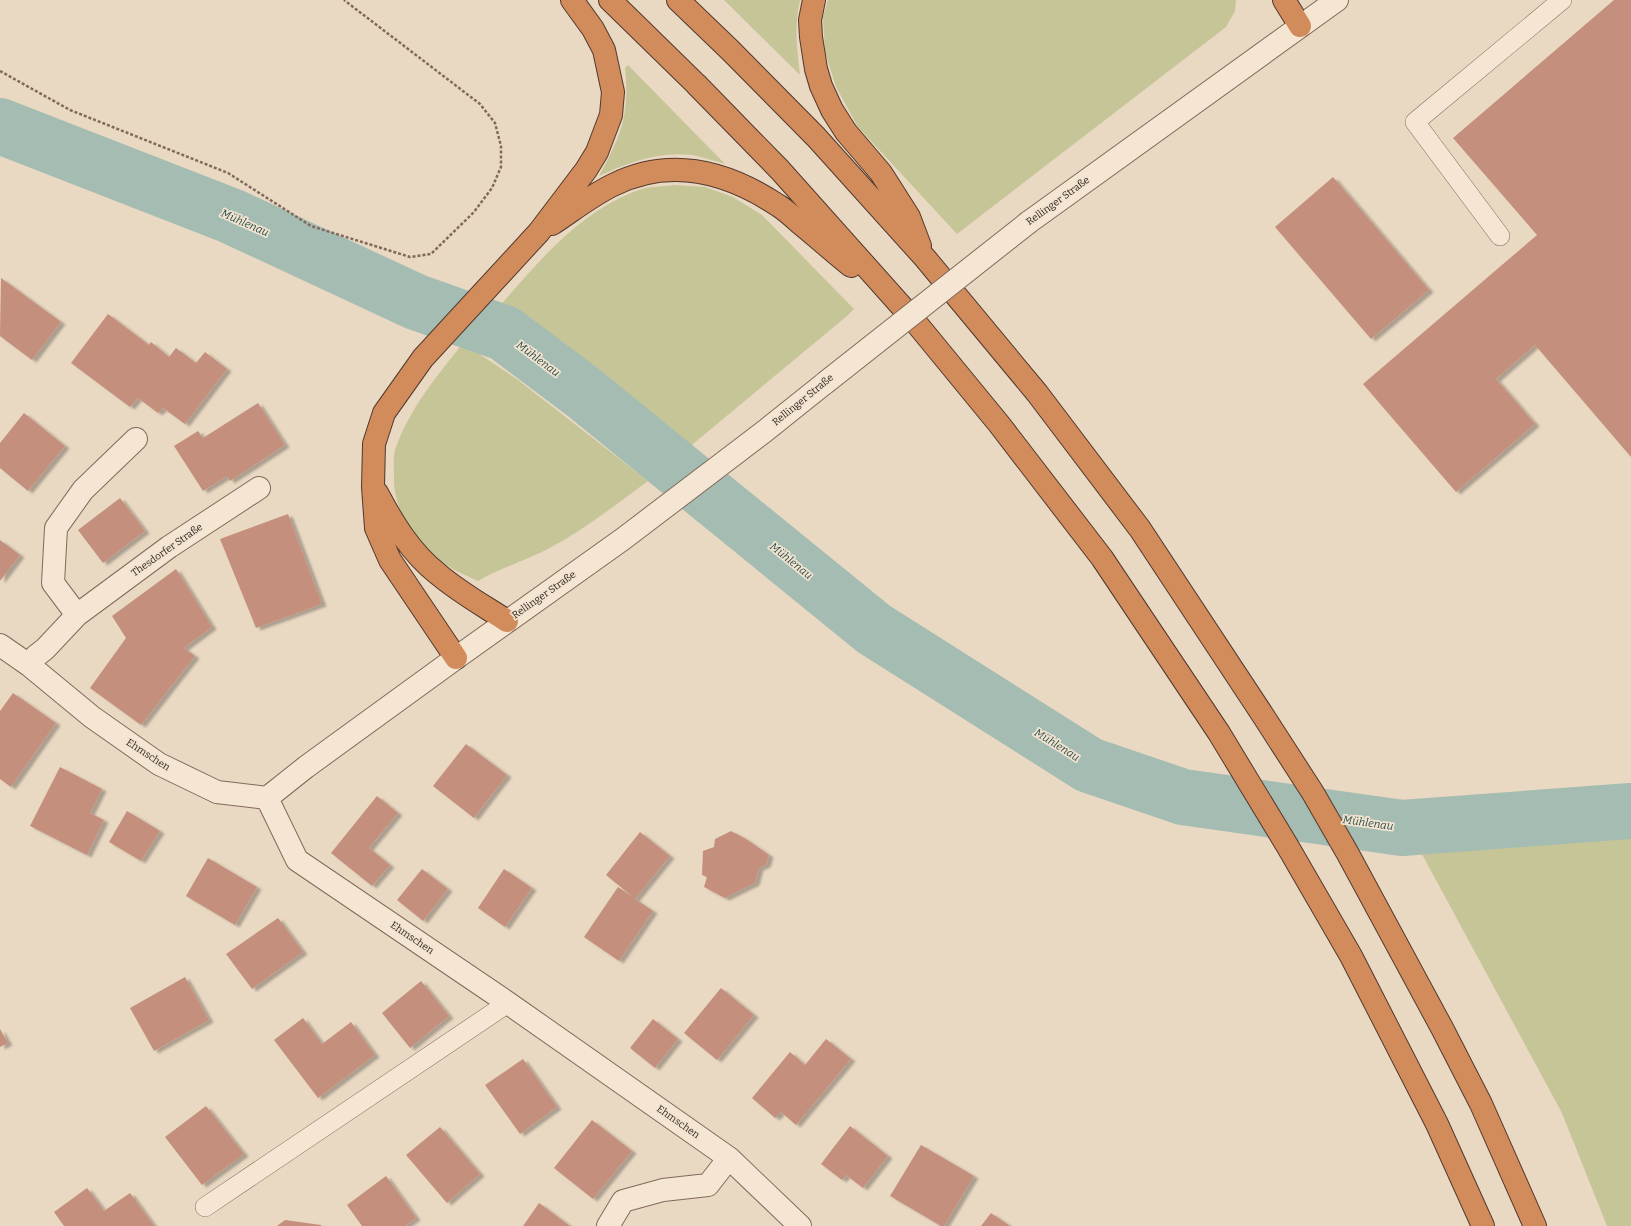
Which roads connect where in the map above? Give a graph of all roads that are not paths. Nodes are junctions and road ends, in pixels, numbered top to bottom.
1 (572, 0) edge
2 (610, 0) edge
3 (678, 0) edge
4 (814, 0) edge
5 (1284, 0) edge
6 (1337, 0) edge
7 (1562, 0) edge
8 (1300, 26) junction
9 (539, 232) junction
10 (1500, 236) dead end
11 (925, 258) junction
12 (912, 318) junction
13 (136, 439) dead end
14 (373, 487) junction
15 (259, 488) dead end
16 (77, 616) junction
17 (507, 621) junction
18 (0, 645) edge
19 (456, 658) junction
20 (29, 665) junction
21 (267, 798) junction
22 (508, 1003) junction
23 (729, 1158) junction
24 (205, 1207) dead end
25 (608, 1226) edge
26 (800, 1226) edge
27 (1483, 1226) edge
28 (1535, 1226) edge

1 - 9 highway
2 - 12 highway
3 - 11 highway
4 - 11 highway
5 - 8 highway
6 - 8 street, Rellinger Straße
7 - 10 lane
8 - 17 street, Rellinger Straße, bridge
9 - 12 highway
9 - 14 highway
11 - 28 highway
12 - 27 highway
13 - 16 street
14 - 17 highway
14 - 19 highway
15 - 16 street, Thesdorfer Straße
16 - 20 street, Thesdorfer Straße
17 - 19 street, Rellinger Straße
18 - 20 street, Ehmschen
19 - 21 street, Rellinger Straße
20 - 21 street, Ehmschen
21 - 22 street, Ehmschen
22 - 23 street, Ehmschen
22 - 24 lane
23 - 25 street
23 - 26 street, Ehmschen

